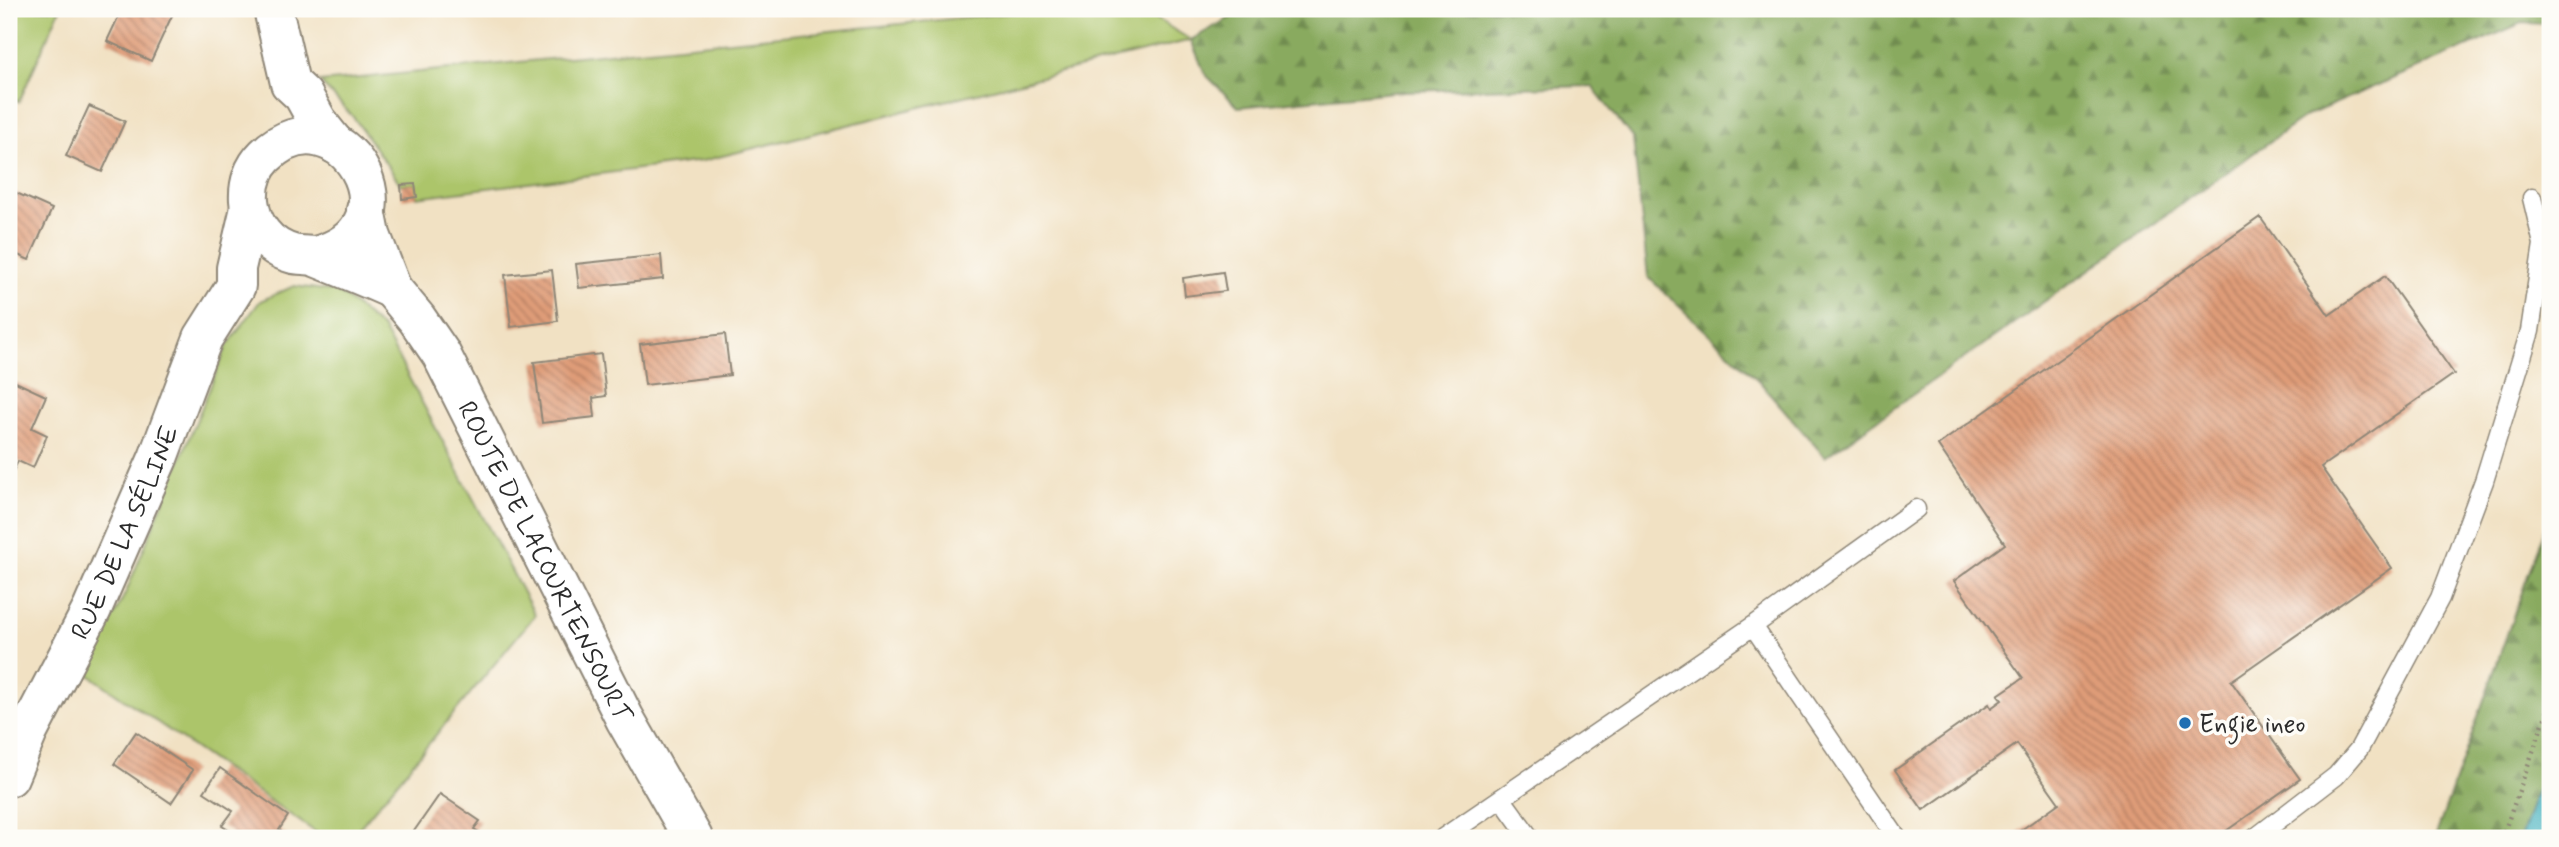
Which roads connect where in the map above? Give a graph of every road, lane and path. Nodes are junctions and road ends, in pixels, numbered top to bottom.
1 (273, 9) edge
2 (290, 82) junction
3 (335, 144) junction
4 (261, 159) junction
5 (2532, 198) dead end
6 (250, 208) junction
7 (366, 210) junction
8 (310, 256) junction
9 (236, 286) junction
10 (392, 289) junction
11 (1916, 509) dead end
12 (1753, 626) junction
13 (2550, 704) edge
14 (9, 777) edge
15 (1501, 798) junction
16 (693, 838) edge
17 (1443, 838) edge
18 (1530, 838) edge
19 (1897, 838) edge
20 (2255, 838) edge
21 (2502, 838) edge

1 - 2 main road, ROUTE DE LACOURTENSOURT
2 - 3 main road, ROUTE DE LACOURTENSOURT
2 - 4 main road
3 - 4 main road
3 - 7 main road, ROUTE DE LACOURTENSOURT
4 - 6 main road
5 - 20 lane
6 - 8 main road, ROUTE DE LACOURTENSOURT
6 - 9 main road, RUE DE LA SÉLINE
7 - 8 main road
7 - 10 main road, ROUTE DE LACOURTENSOURT
8 - 9 main road
8 - 10 main road, ROUTE DE LACOURTENSOURT
9 - 14 main road, RUE DE LA SÉLINE
10 - 16 main road, ROUTE DE LACOURTENSOURT
11 - 12 lane
12 - 15 lane
12 - 19 lane
13 - 21 path
15 - 17 lane
15 - 18 lane

